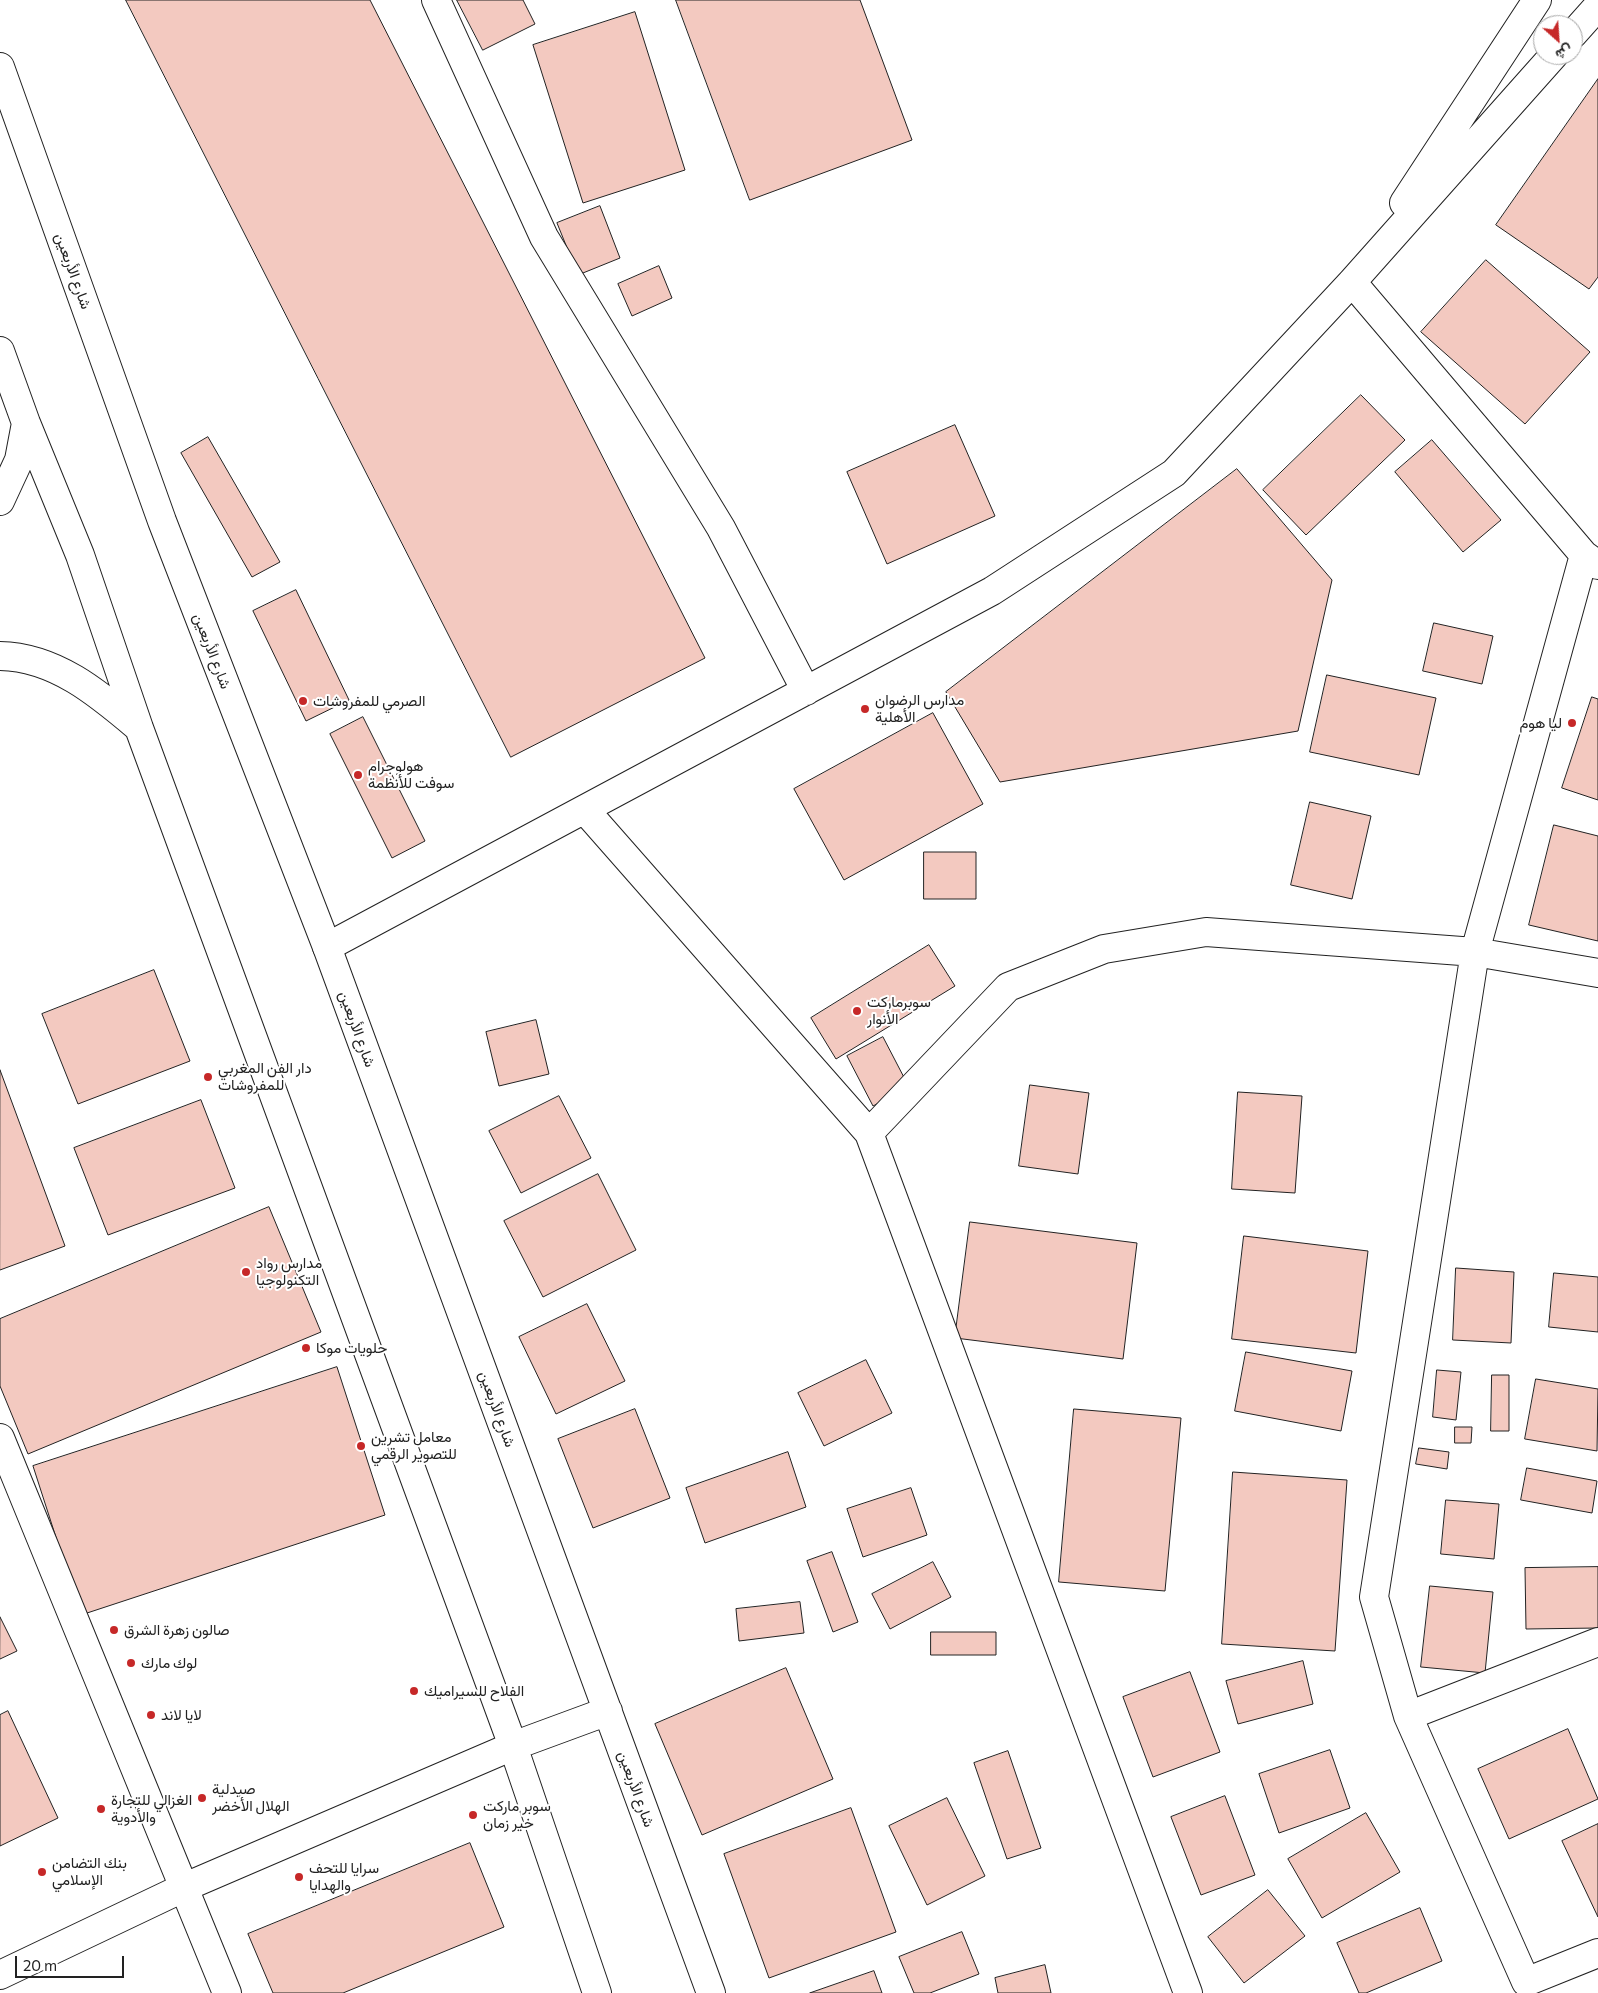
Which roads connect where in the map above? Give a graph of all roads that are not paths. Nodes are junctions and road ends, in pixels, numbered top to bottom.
1 (436, 0) edge
2 (1537, 0) edge
3 (1598, 6) edge
4 (1583, 23) edge
5 (1545, 65) edge
6 (0, 67) edge
7 (1352, 282) junction
8 (0, 351) edge
9 (26, 423) junction
10 (0, 501) edge
11 (1591, 560) edge
12 (0, 656) edge
13 (806, 691) junction
14 (139, 728) junction
15 (586, 810) junction
16 (327, 947) junction
17 (1474, 952) junction
18 (1598, 973) edge
19 (869, 1133) junction
20 (0, 1438) edge
21 (1598, 1642) edge
22 (608, 1711) junction
23 (1408, 1716) junction
24 (513, 1746) junction
25 (185, 1887) junction
26 (1598, 1953) edge
27 (0, 1975) edge
28 (227, 1993) edge
29 (597, 1993) edge
30 (710, 1993) edge
31 (1188, 1993) edge

1 - 13 street
2 - 7 street
3 - 4 street
5 - 7 street
6 - 16 street, شارع الأربعين
7 - 11 street
7 - 13 street
8 - 9 street
9 - 10 street
9 - 14 street
11 - 17 street
12 - 14 street
13 - 15 street
14 - 24 street
15 - 16 street
15 - 19 street
16 - 22 street, شارع الأربعين
17 - 18 street
17 - 19 street
17 - 23 street
19 - 31 street
20 - 25 street
21 - 23 street
22 - 24 street
22 - 30 street, شارع الأربعين
23 - 26 street
24 - 25 street
24 - 29 street
25 - 27 street
25 - 28 street

